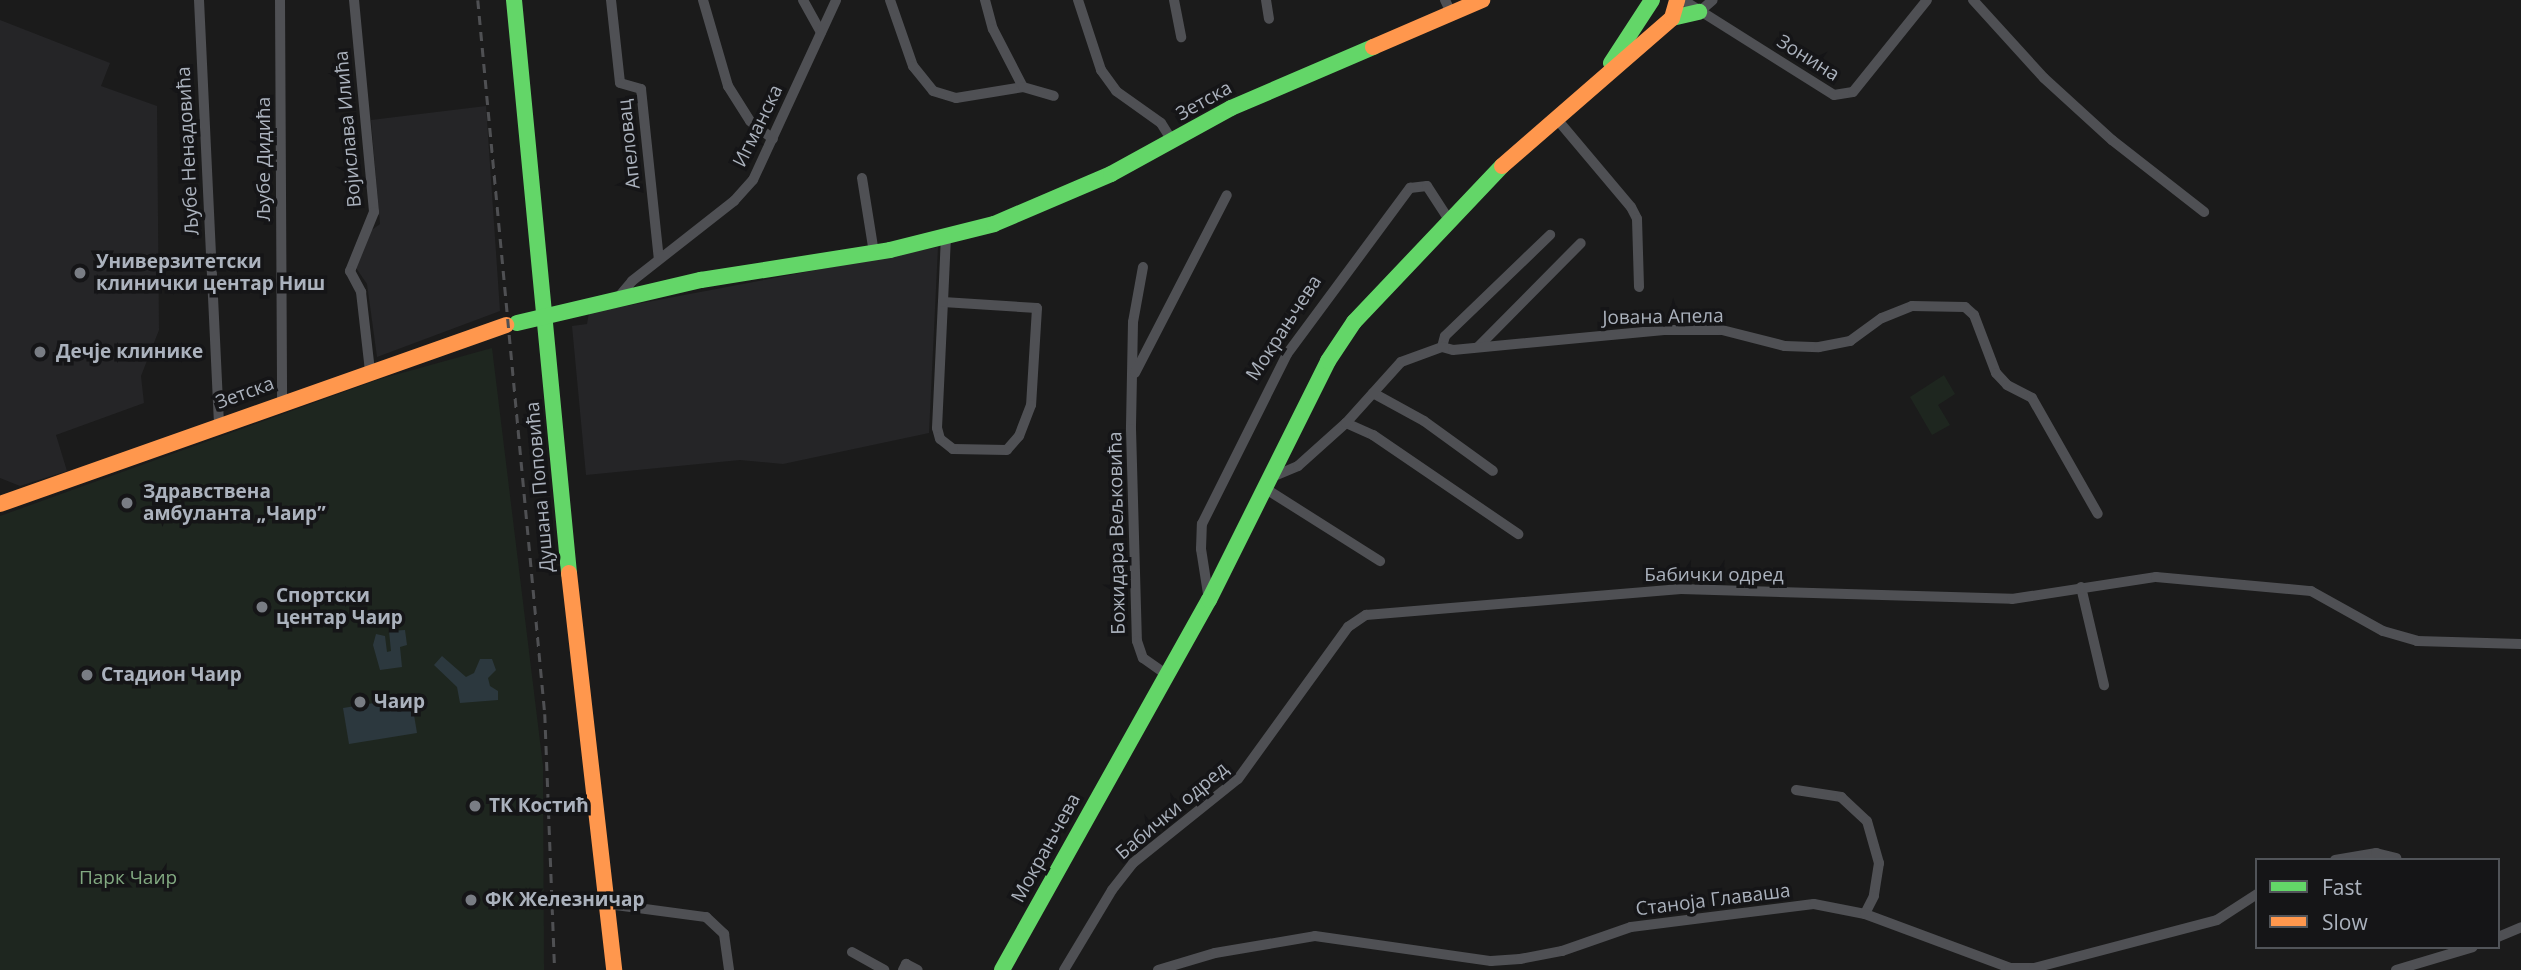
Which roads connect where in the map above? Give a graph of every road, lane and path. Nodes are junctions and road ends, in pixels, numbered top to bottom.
1 (199, 0) edge
2 (281, 0) edge
3 (354, 0) edge
4 (514, 0) edge
5 (611, 0) edge
6 (704, 0) edge
7 (803, 0) edge
8 (836, 0) edge
9 (890, 0) edge
10 (985, 0) edge
11 (1078, 0) edge
12 (1174, 0) edge
13 (1266, 0) edge
14 (1482, 0) edge
15 (1677, 0) edge
16 (1683, 0) edge
17 (1713, 0) edge
18 (1927, 0) edge
19 (1973, 0) edge
20 (1648, 3) edge
21 (1448, 7) edge
22 (1699, 12) junction
23 (1672, 18) junction
24 (1269, 19) dead end
25 (821, 32) junction
26 (1181, 37) dead end
27 (1603, 77) junction
28 (1023, 87) junction
29 (1054, 96) dead end
30 (1556, 118) junction
31 (773, 139) junction
32 (1173, 142) junction
33 (862, 178) dead end
34 (1227, 195) dead end
35 (2204, 212) dead end
36 (1448, 218) junction
37 (1550, 235) dead end
38 (946, 236) junction
39 (1581, 243) dead end
40 (874, 253) junction
41 (659, 259) junction
42 (1143, 267) dead end
43 (1639, 287) dead end
44 (617, 299) junction
45 (943, 302) junction
46 (545, 317) junction
47 (1442, 347) junction
48 (1478, 347) junction
49 (370, 371) junction
50 (1132, 377) junction
51 (1373, 393) junction
52 (282, 402) junction
53 (1346, 424) junction
54 (219, 425) junction
55 (1493, 471) dead end
56 (1269, 483) junction
57 (0, 504) edge
58 (2098, 514) dead end
59 (1518, 534) dead end
60 (1380, 561) dead end
61 (2081, 587) junction
62 (1209, 600) junction
63 (2521, 644) edge
64 (1166, 674) junction
65 (2104, 685) dead end
66 (1796, 790) dead end
67 (2347, 858) edge
68 (2393, 858) edge
69 (2255, 895) edge
70 (608, 904) junction
71 (1865, 914) junction
72 (2521, 927) edge
73 (2500, 936) edge
74 (2466, 949) edge
75 (852, 952) dead end
76 (614, 970) edge
77 (729, 970) edge
78 (884, 970) edge
79 (903, 970) edge
80 (918, 970) edge
81 (1002, 970) edge
82 (1064, 970) edge
83 (1158, 970) edge
84 (2396, 970) edge

1 - 54 street, Љубе Ненадовића
2 - 52 street, Љубе Дидића
3 - 49 street, Војислава Илића
4 - 46 street, Душана Поповића
5 - 41 street, Апеловац
6 - 31 street
7 - 25 street
8 - 25 street, Игманска
9 - 28 street
10 - 28 street
11 - 32 street
12 - 26 street
13 - 24 street
14 - 21 street, Зетска
15 - 23 street
16 - 22 street, Зонина
17 - 22 street
18 - 22 street, Зонина
19 - 35 street
20 - 27 street, Мокрањчева
21 - 32 street, Зетска
22 - 23 street
23 - 27 street, Мокрањчева
25 - 31 street, Игманска
27 - 30 street, Мокрањчева
28 - 29 street
30 - 36 street, Мокрањчева
30 - 43 street
31 - 41 street, Игманска
32 - 38 street, Зетска
33 - 40 street
34 - 50 street, Божидара Вељковића
36 - 56 street, Мокрањчева
36 - 62 street, Мокрањчева
37 - 47 street
38 - 40 street, Зетска
38 - 45 street
39 - 48 street
40 - 44 street, Зетска
41 - 44 street, Игманска
42 - 50 street, Божидара Вељковића
44 - 46 street, Зетска
45 - 45 street
46 - 49 street, Зетска
46 - 70 street, Душана Поповића
47 - 48 street, Јована Апела
47 - 51 street, Јована Апела
48 - 58 street, Јована Апела
49 - 52 street, Зетска
50 - 64 street, Божидара Вељковића
51 - 53 street, Јована Апела
51 - 55 street
52 - 54 street, Зетска
53 - 56 street, Јована Апела
53 - 59 street
54 - 57 street, Зетска
56 - 60 street
56 - 62 street, Мокрањчева
61 - 63 street, Бабички одред
61 - 65 street
61 - 82 street, Бабички одред
62 - 64 street, Мокрањчева
64 - 81 street, Мокрањчева
66 - 71 street
67 - 68 street
69 - 71 street, Станоја Главаша
70 - 76 street, Душана Поповића
70 - 77 street
71 - 83 street, Станоја Главаша
72 - 73 street
74 - 84 street
75 - 78 street
79 - 80 street

